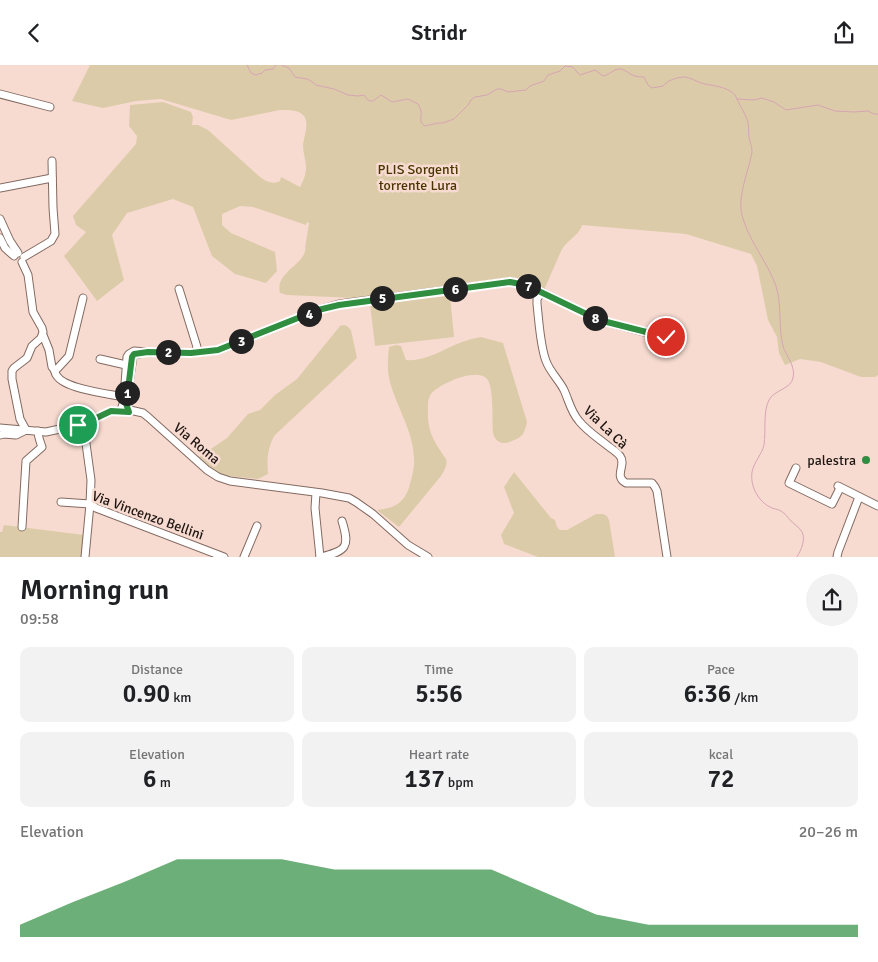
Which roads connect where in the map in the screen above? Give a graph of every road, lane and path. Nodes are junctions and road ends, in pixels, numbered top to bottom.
1 (0, 94) edge
2 (50, 107) dead end
3 (52, 161) dead end
4 (52, 177) junction
5 (0, 188) edge
6 (0, 219) edge
7 (0, 238) edge
8 (20, 257) junction
9 (180, 289) dead end
10 (542, 293) junction
11 (83, 298) dead end
12 (42, 335) junction
13 (666, 337) dead end
14 (194, 352) junction
15 (132, 355) junction
16 (100, 359) dead end
17 (126, 365) junction
18 (54, 369) junction
19 (124, 397) junction
20 (129, 412) junction
21 (82, 423) junction
22 (0, 428) edge
23 (26, 430) junction
24 (38, 431) junction
25 (0, 435) edge
26 (796, 468) dead end
27 (316, 493) junction
28 (859, 497) junction
29 (61, 502) dead end
30 (90, 504) junction
31 (878, 506) edge
32 (342, 521) dead end
33 (257, 526) dead end
34 (22, 527) dead end
35 (85, 557) edge
36 (224, 557) edge
37 (244, 557) edge
38 (320, 557) edge
39 (428, 557) edge
40 (667, 557) edge
41 (837, 557) edge

1 - 2 street
3 - 4 street
4 - 5 street
4 - 8 street
6 - 8 street
7 - 8 street
8 - 12 street
9 - 14 street
10 - 13 street
10 - 14 street
10 - 40 street, Via La Cà
11 - 18 street
12 - 18 street
12 - 23 street
14 - 15 street
15 - 17 street
15 - 20 street
16 - 17 street
17 - 19 street
18 - 19 street
19 - 20 street
20 - 21 street, Via Roma
20 - 27 street, Via Roma
21 - 24 street, Via Roma
21 - 30 street
22 - 23 street, Via Roma
23 - 24 street, Via Roma
23 - 25 street
24 - 34 street
26 - 28 street
27 - 38 street
27 - 39 street, Via Roma
28 - 31 street
28 - 41 street
29 - 30 street, Via Vincenzo Bellini
30 - 35 street
30 - 36 street, Via Vincenzo Bellini
32 - 38 street
33 - 37 street

